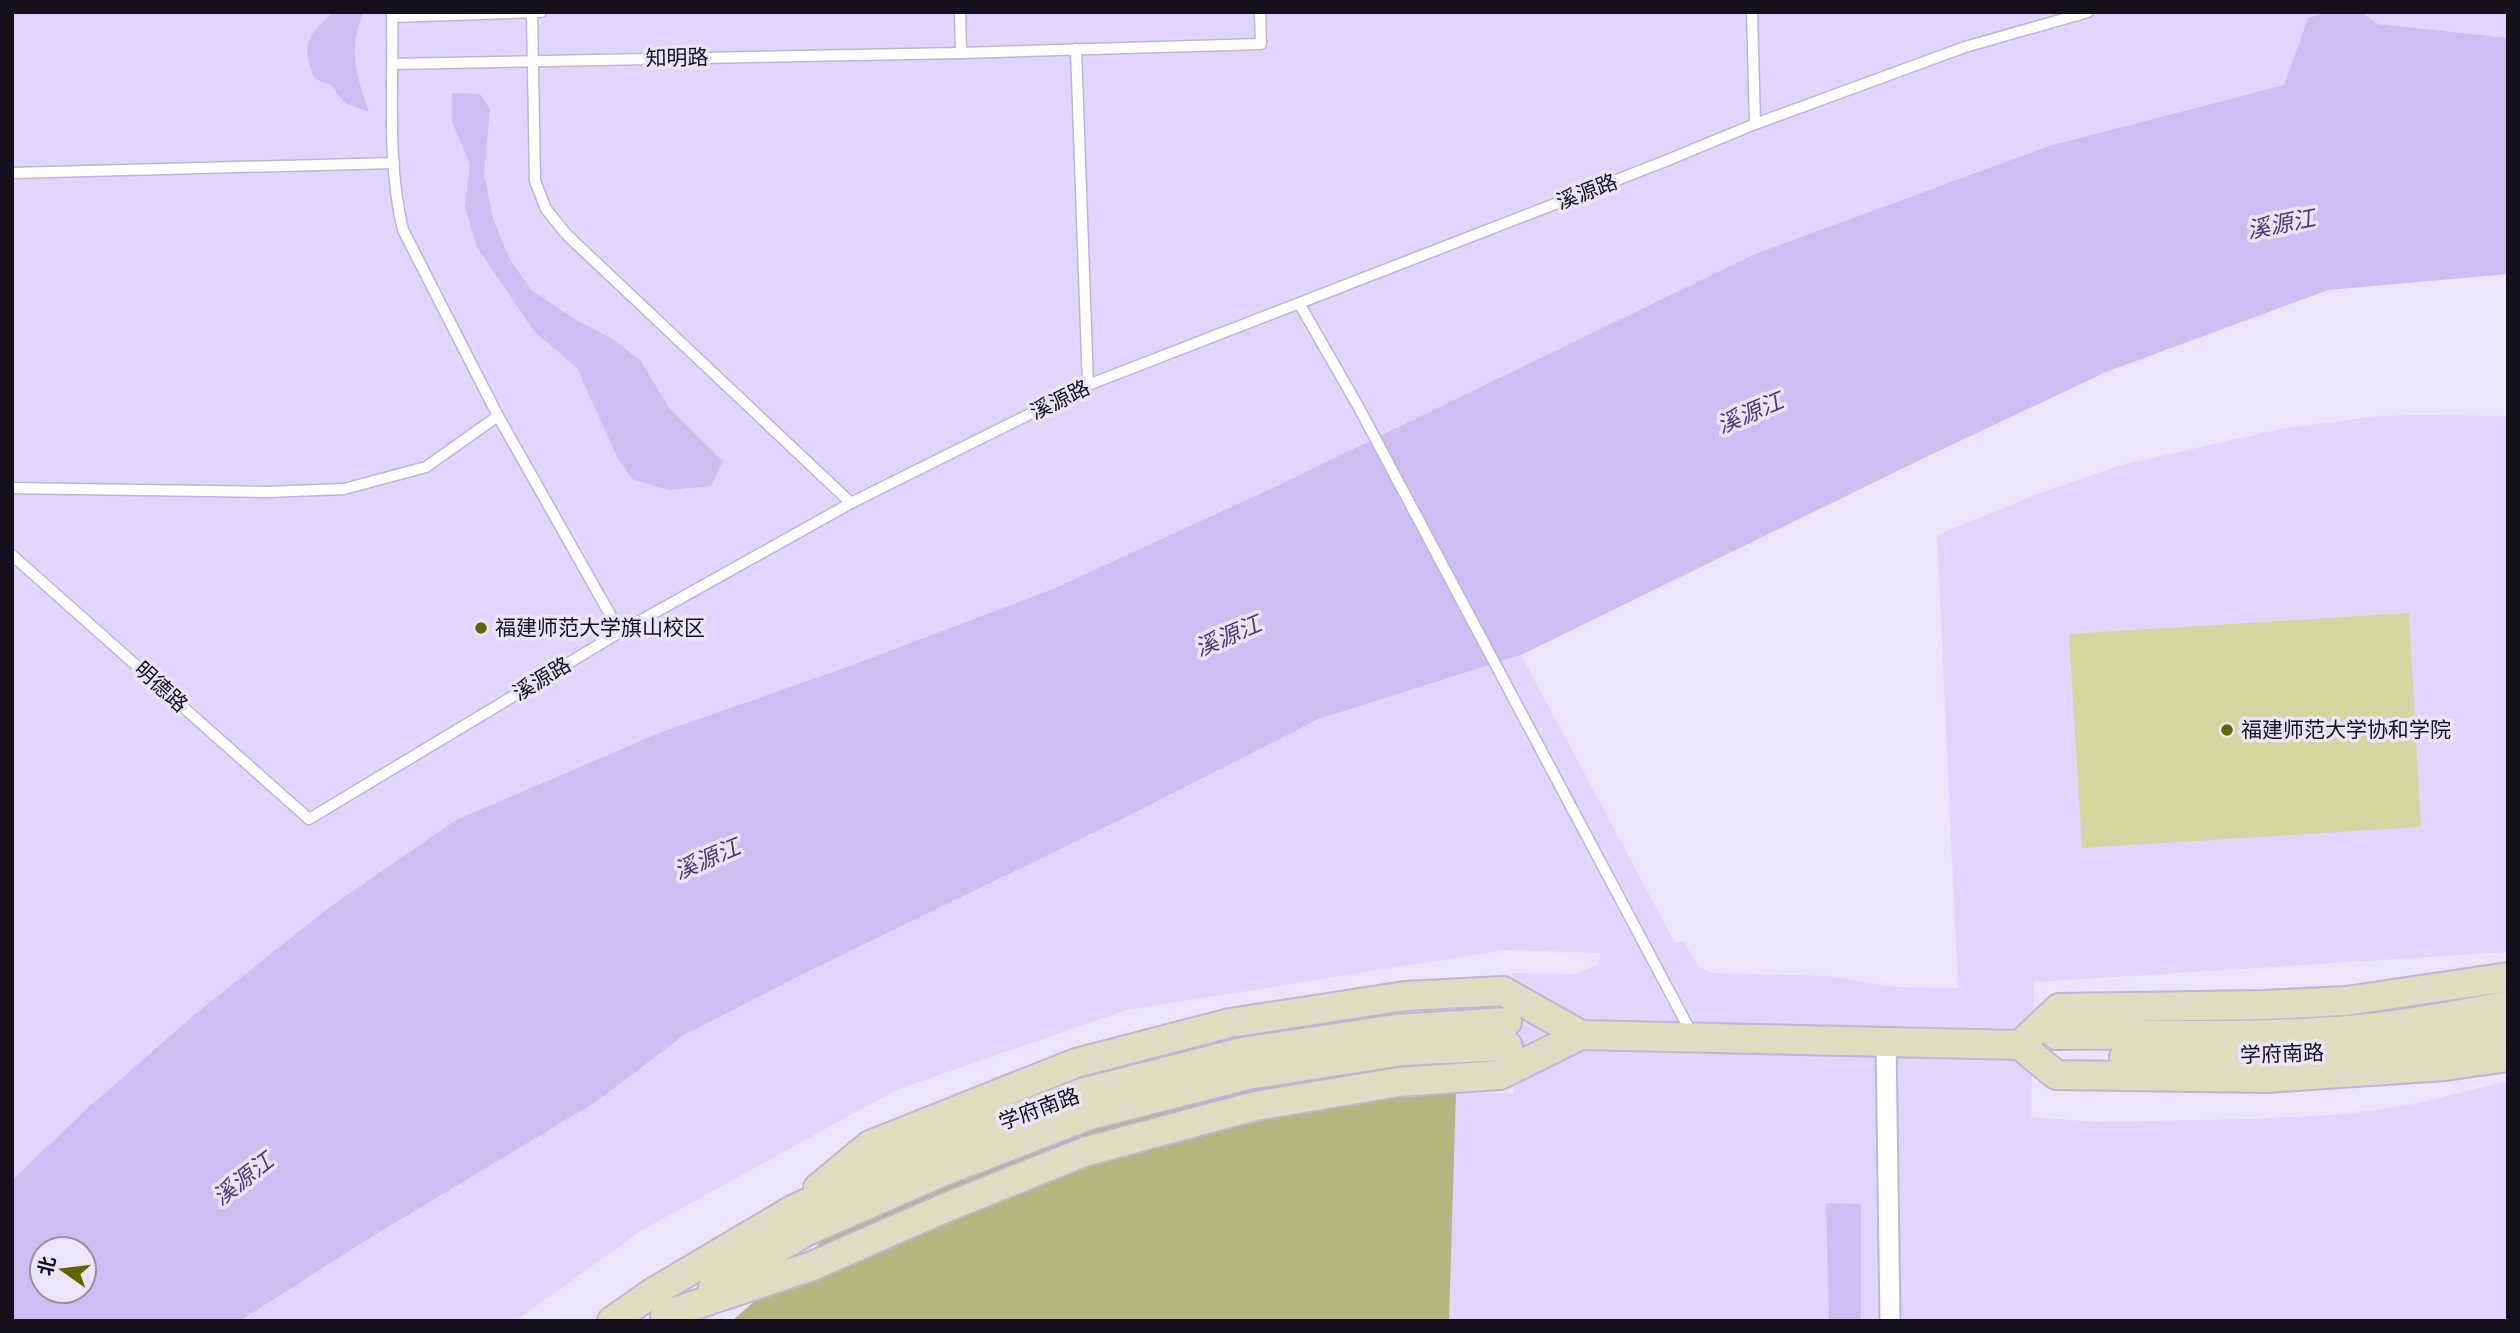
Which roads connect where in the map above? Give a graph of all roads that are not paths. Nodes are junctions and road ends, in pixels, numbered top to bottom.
1 (532, 12) edge
2 (541, 12) edge
3 (960, 12) edge
4 (1260, 12) edge
5 (1752, 12) edge
6 (2088, 12) edge
7 (392, 14) edge
8 (1076, 49) junction
9 (961, 53) junction
10 (532, 61) junction
11 (393, 64) junction
12 (1755, 124) junction
13 (394, 163) junction
14 (12, 173) edge
15 (1300, 305) junction
16 (1088, 385) junction
17 (498, 416) junction
18 (12, 488) edge
19 (851, 503) junction
20 (12, 555) edge
21 (620, 632) junction
22 (309, 819) joint
23 (2508, 977) edge
24 (2508, 1005) edge
25 (2508, 1028) edge
26 (1581, 1035) junction
27 (1694, 1038) junction
28 (1886, 1042) junction
29 (2020, 1045) junction
30 (2508, 1057) edge
31 (794, 1209) junction
32 (661, 1318) edge
33 (612, 1321) edge
34 (1890, 1321) edge

1 - 2 lane
1 - 7 lane
1 - 10 lane
3 - 9 lane
4 - 8 lane, 知明路
5 - 12 lane
6 - 12 lane, 溪源路
7 - 11 lane
8 - 9 lane, 知明路
8 - 16 lane
9 - 10 lane, 知明路
10 - 11 lane, 知明路
10 - 19 lane
11 - 13 lane
12 - 15 lane, 溪源路
13 - 14 lane
13 - 17 lane
15 - 16 lane, 溪源路
15 - 27 lane
16 - 19 lane, 溪源路
17 - 18 lane
17 - 21 lane
19 - 21 lane, 溪源路
20 - 22 lane, 明德路
21 - 22 lane, 溪源路
23 - 29 main road
24 - 25 main road, 学府南路
26 - 27 main road
26 - 31 main road
26 - 32 main road
27 - 28 main road
28 - 29 main road
28 - 34 street
29 - 30 main road
31 - 32 main road, 学府南路
31 - 33 main road, 学府南路

